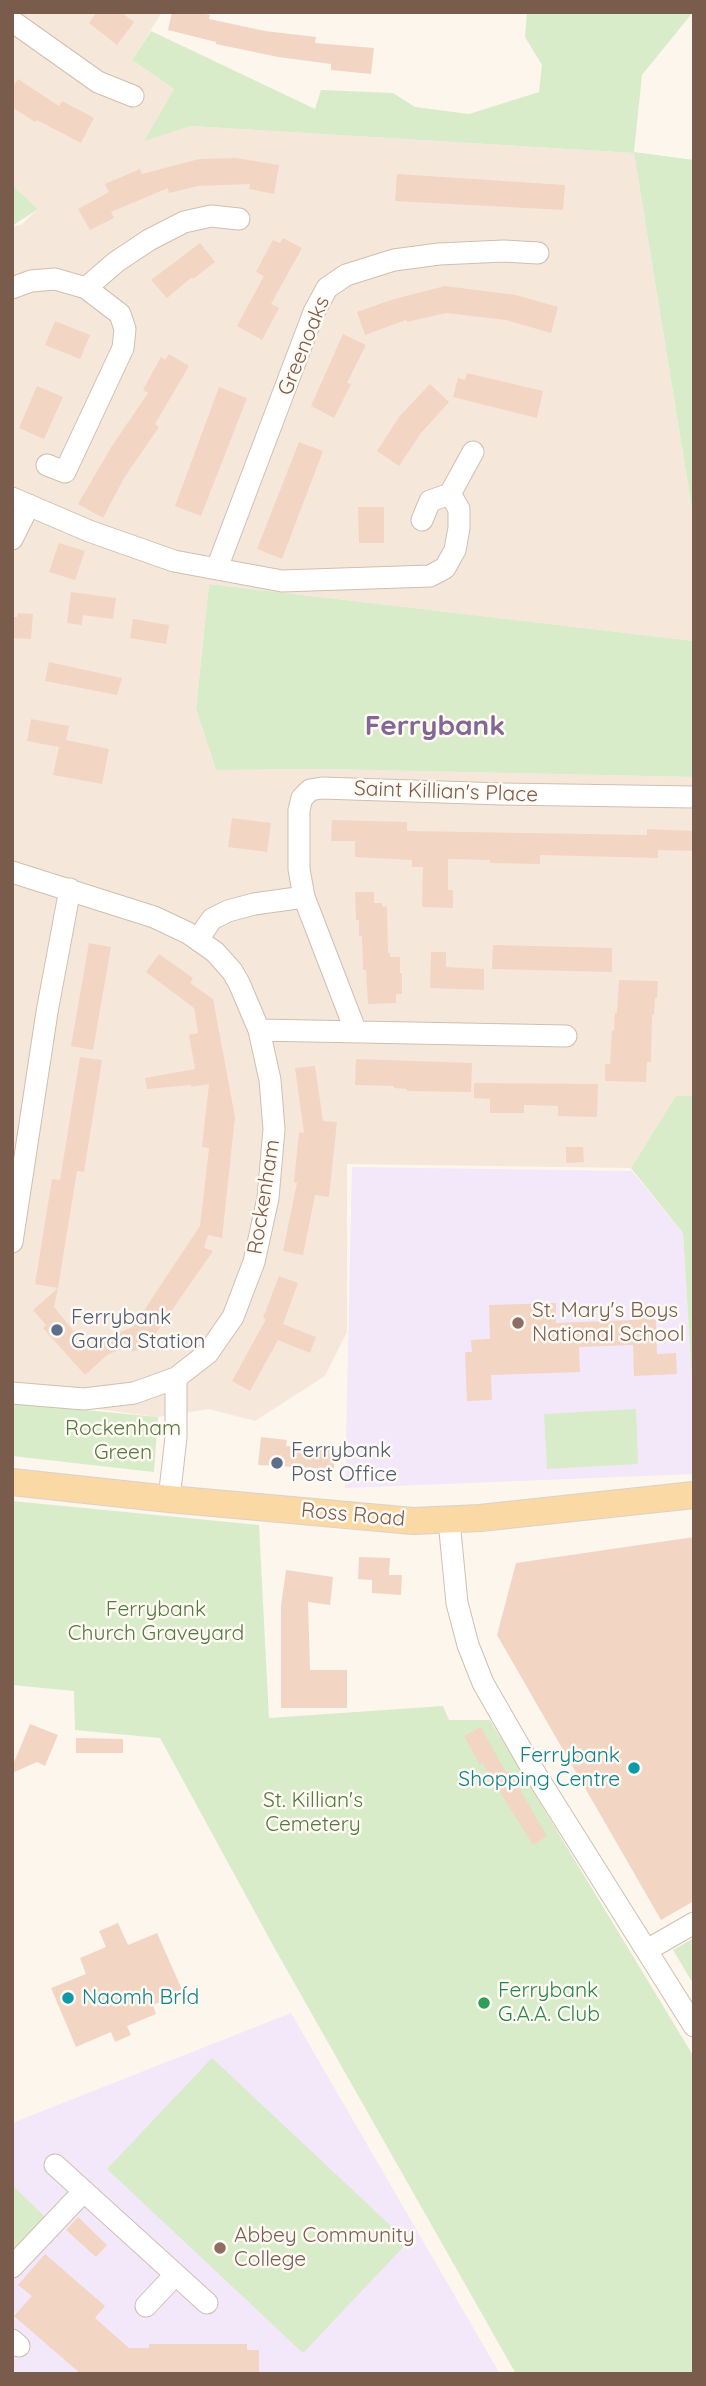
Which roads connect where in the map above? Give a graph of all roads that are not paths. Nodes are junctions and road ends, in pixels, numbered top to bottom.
1 (12, 21) edge
2 (133, 96) dead end
3 (239, 219) dead end
4 (538, 254) dead end
5 (12, 288) edge
6 (86, 288) junction
7 (473, 452) dead end
8 (47, 465) dead end
9 (450, 495) junction
10 (20, 501) edge
11 (422, 520) dead end
12 (12, 540) edge
13 (217, 568) junction
14 (694, 797) edge
15 (12, 872) edge
16 (69, 889) junction
17 (304, 897) junction
18 (198, 939) junction
19 (258, 1030) junction
20 (356, 1032) junction
21 (566, 1036) dead end
22 (12, 1242) edge
23 (176, 1378) junction
24 (12, 1393) edge
25 (12, 1482) edge
26 (694, 1495) edge
27 (169, 1499) junction
28 (449, 1521) junction
29 (694, 1923) edge
30 (647, 1950) junction
31 (694, 2025) edge
32 (55, 2165) dead end
33 (84, 2191) junction
34 (12, 2267) edge
35 (175, 2275) junction
36 (206, 2304) dead end
37 (146, 2306) dead end

1 - 2 street
3 - 6 street
4 - 13 street, Greenoaks
5 - 6 street
6 - 8 street
7 - 9 street
9 - 11 street
9 - 13 street
10 - 12 street
10 - 13 street
14 - 17 street, Saint Killian's Place
15 - 16 street, Rockenham
16 - 18 street, Rockenham
16 - 22 street
17 - 18 street
17 - 20 street, Saint Killian's Place
18 - 19 street, Rockenham
19 - 20 street
19 - 23 street, Rockenham
20 - 21 street
23 - 24 street, Rockenham
23 - 27 street
25 - 27 main road, Ross Road
26 - 28 main road, Ross Road
27 - 28 main road, Ross Road
28 - 30 street
29 - 30 street
30 - 31 street
32 - 33 street
33 - 34 street
33 - 35 street
35 - 36 street
35 - 37 street

